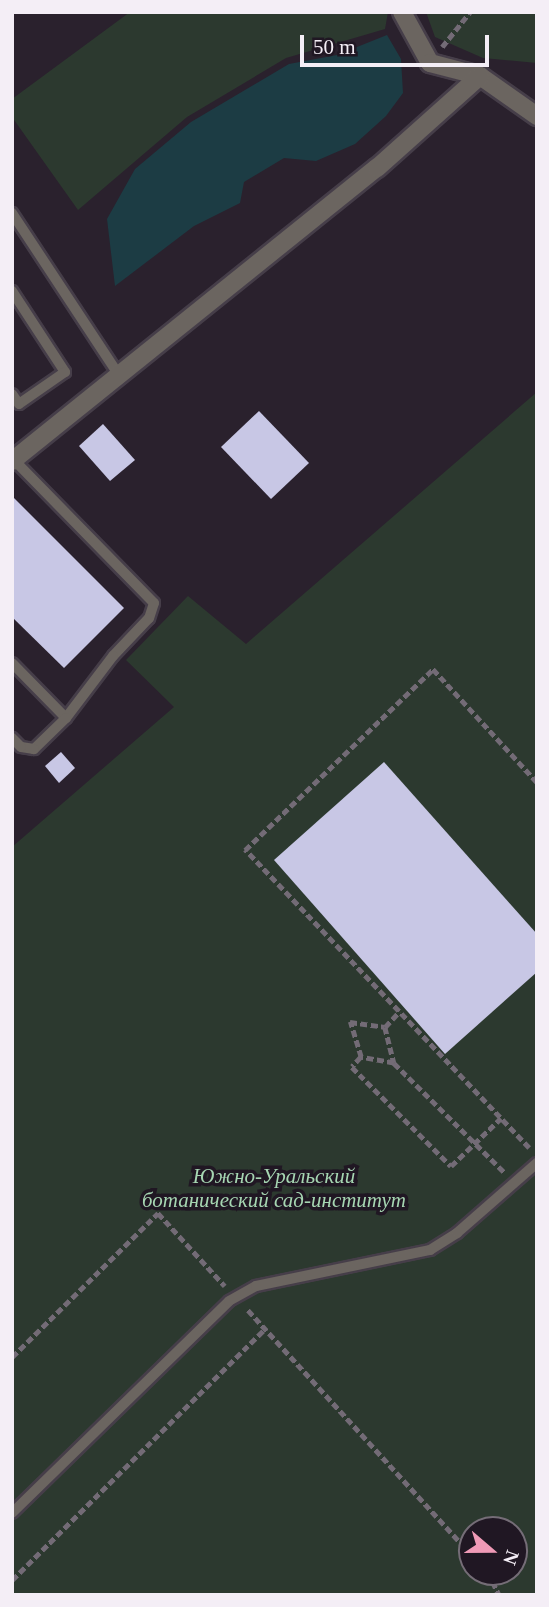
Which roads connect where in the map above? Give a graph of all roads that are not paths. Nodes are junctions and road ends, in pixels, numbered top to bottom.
1 (402, 12) edge
2 (480, 76) junction
3 (537, 116) edge
4 (12, 213) edge
5 (16, 227) edge
6 (12, 292) edge
7 (118, 374) junction
8 (12, 394) edge
9 (13, 461) edge
10 (12, 663) edge
11 (66, 718) junction
12 (12, 738) edge
13 (537, 1163) edge
14 (12, 1513) edge

1 - 2 street
2 - 3 street
2 - 7 street
4 - 5 lane
5 - 7 lane
6 - 8 lane
7 - 9 street
9 - 11 lane
10 - 11 lane
11 - 12 lane
13 - 14 lane

